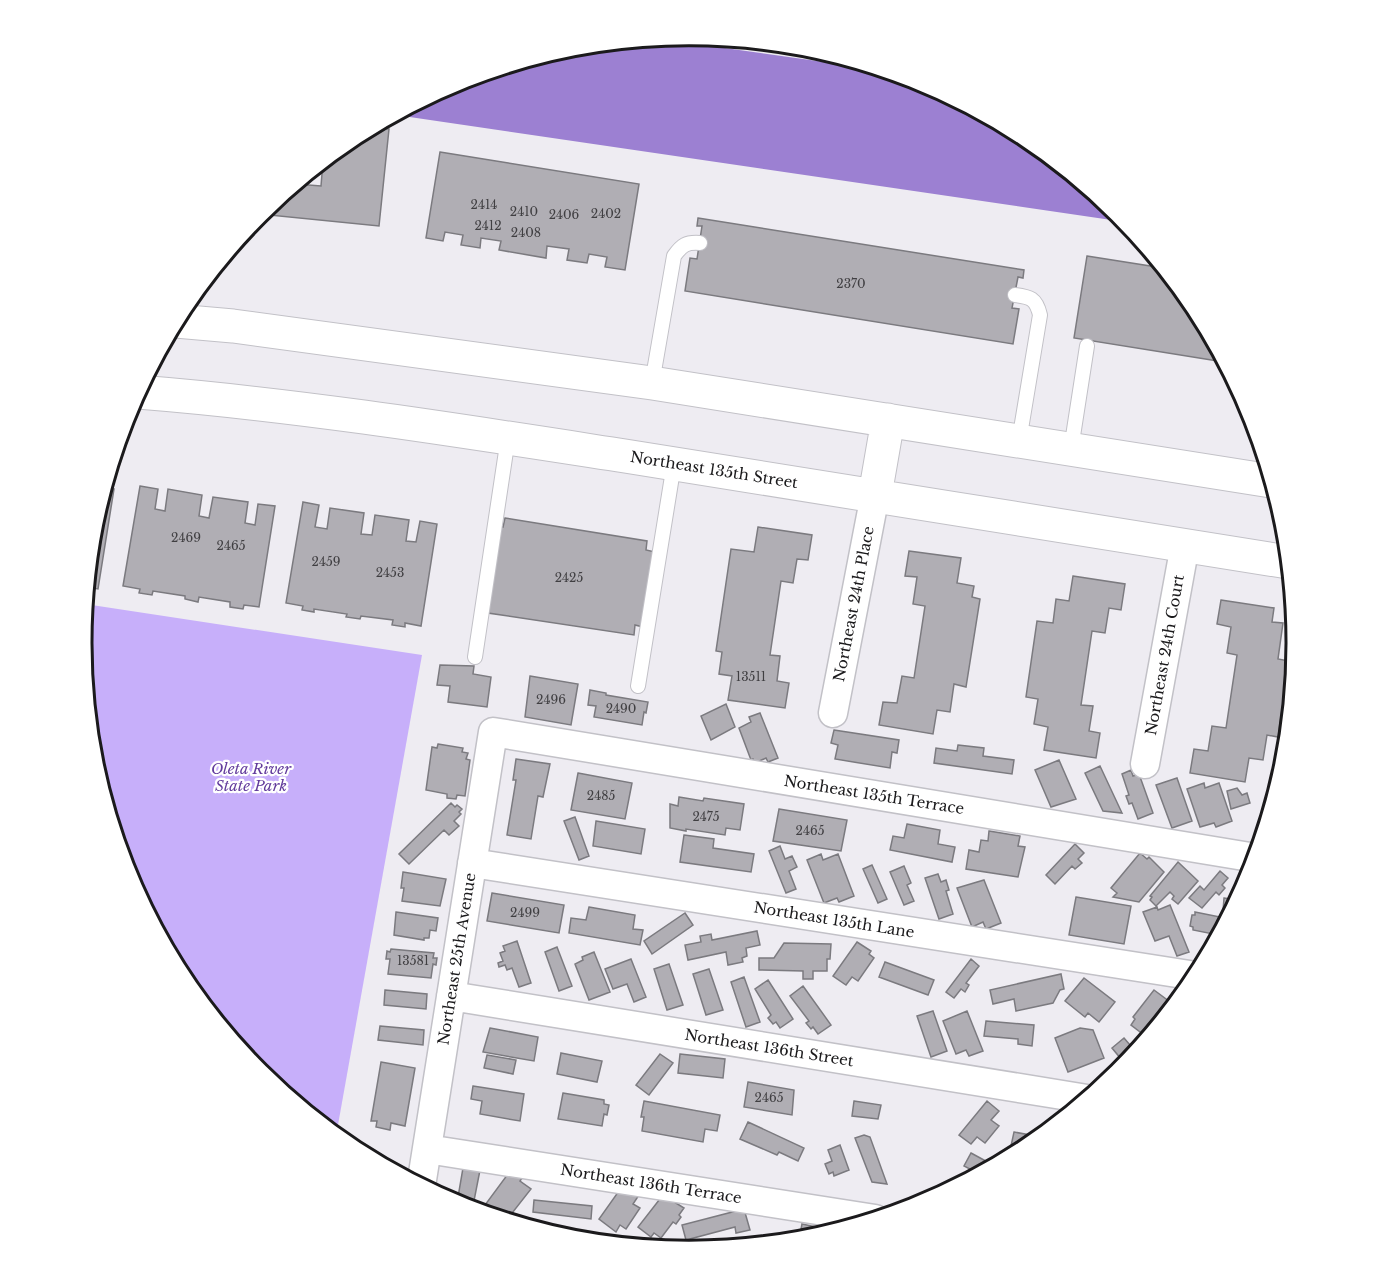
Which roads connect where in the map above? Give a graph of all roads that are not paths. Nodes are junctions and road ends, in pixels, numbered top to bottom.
1 (700, 243) dead end
2 (1015, 295) dead end
3 (190, 317) edge
4 (1088, 346) dead end
5 (652, 383) junction
6 (147, 393) edge
7 (888, 420) junction
8 (508, 438) junction
9 (1019, 441) junction
10 (1071, 449) junction
11 (674, 464) junction
12 (1263, 480) edge
13 (875, 495) junction
14 (1185, 545) junction
15 (1280, 561) edge
16 (475, 657) dead end
17 (638, 686) dead end
18 (833, 713) dead end
19 (493, 732) joint
20 (1146, 764) dead end
21 (1246, 856) edge
22 (472, 863) junction
23 (1186, 974) edge
24 (451, 996) junction
25 (1076, 1097) edge
26 (427, 1149) junction
27 (423, 1178) edge
28 (857, 1216) edge

1 - 5 lane
2 - 9 lane
3 - 5 street
4 - 10 lane
5 - 7 street
6 - 8 street, Northeast 135th Street
7 - 9 street
7 - 13 street
8 - 11 street, Northeast 135th Street
8 - 16 lane
9 - 10 street
10 - 12 street
11 - 13 street, Northeast 135th Street
11 - 17 lane
13 - 14 street, Northeast 135th Street
13 - 18 street, Northeast 24th Place
14 - 15 street, Northeast 135th Street
14 - 20 street, Northeast 24th Court
19 - 21 street, Northeast 135th Terrace
19 - 22 street, Northeast 25th Avenue
22 - 23 street, Northeast 135th Lane
22 - 24 street, Northeast 25th Avenue
24 - 25 street, Northeast 136th Street
24 - 26 street, Northeast 25th Avenue
26 - 27 street, Northeast 25th Avenue
26 - 28 street, Northeast 136th Terrace

